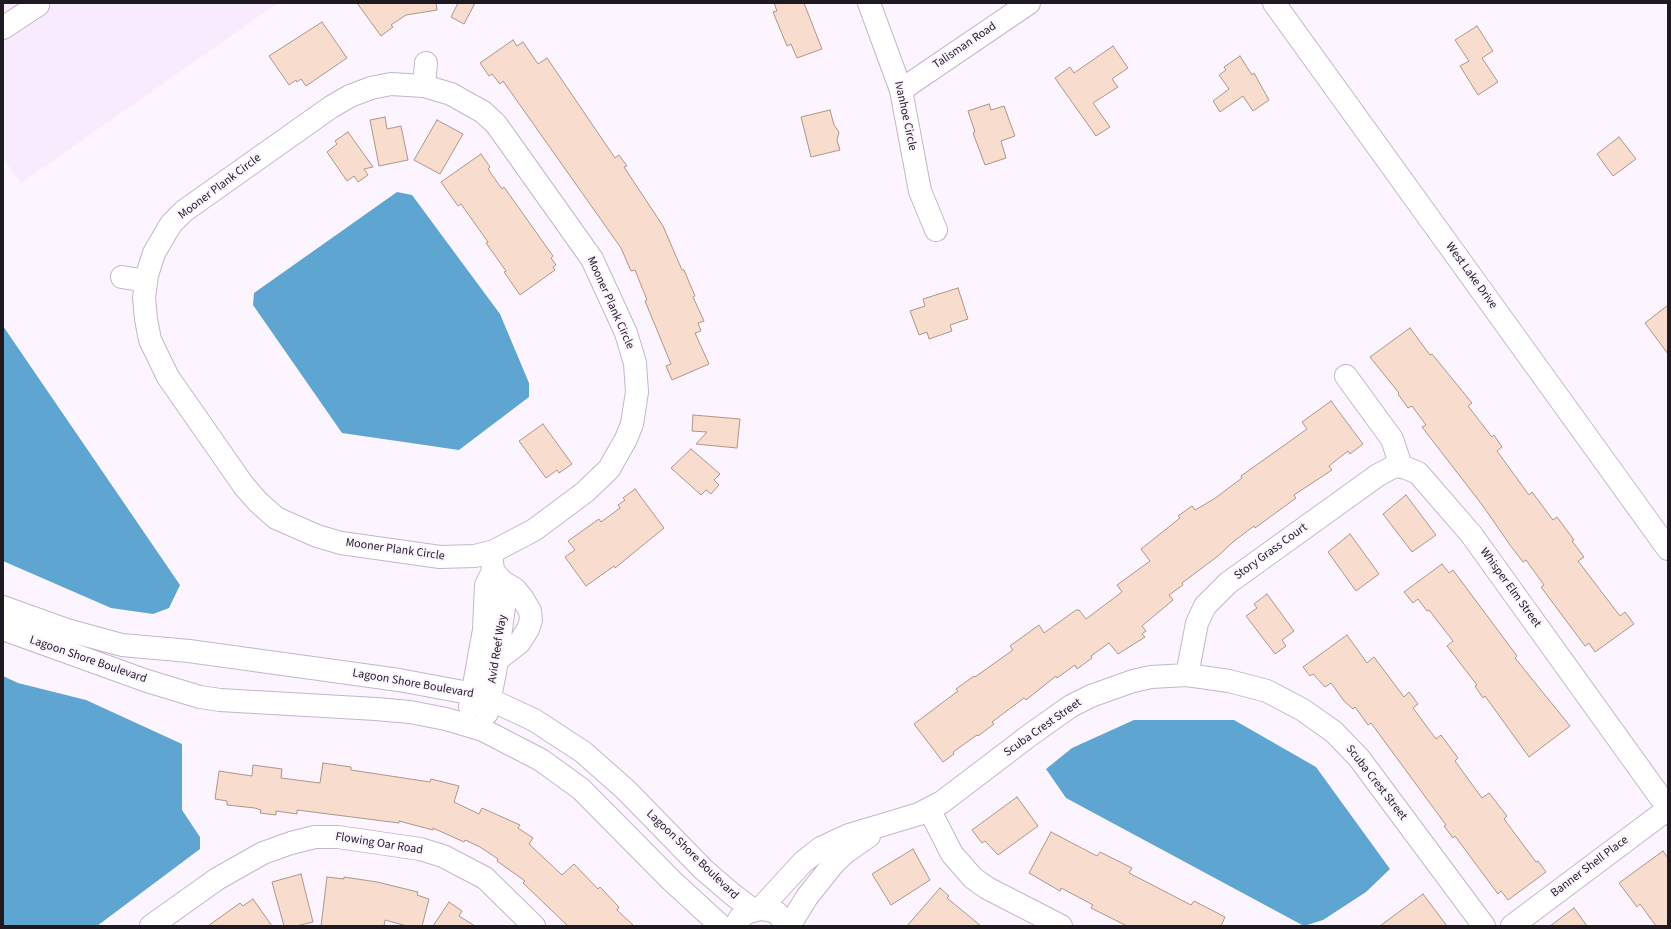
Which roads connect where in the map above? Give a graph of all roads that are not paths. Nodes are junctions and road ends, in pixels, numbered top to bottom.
1 (36, 3) edge
2 (869, 3) edge
3 (1029, 3) edge
4 (1274, 3) edge
5 (3, 28) edge
6 (426, 63) dead end
7 (424, 86) junction
8 (901, 90) junction
9 (936, 230) dead end
10 (122, 277) dead end
11 (146, 281) junction
12 (1346, 376) dead end
13 (1401, 466) junction
14 (1666, 541) edge
15 (496, 568) junction
16 (3, 607) edge
17 (3, 629) edge
18 (1187, 675) junction
19 (482, 697) junction
20 (475, 727) junction
21 (1668, 808) edge
22 (929, 809) junction
23 (893, 822) junction
24 (757, 909) junction
25 (151, 926) edge
26 (534, 926) edge
27 (721, 926) edge
28 (735, 926) edge
29 (788, 926) edge
30 (1061, 926) edge
31 (1484, 926) edge
32 (1512, 926) edge

1 - 5 street
2 - 8 street, Ivanhoe Circle
3 - 8 street, Talisman Road
4 - 14 street, West Lake Drive
6 - 7 street
7 - 11 street, Mooner Plank Circle
7 - 15 street, Mooner Plank Circle
8 - 9 street, Ivanhoe Circle
10 - 11 street
11 - 15 street, Mooner Plank Circle
12 - 13 street
13 - 18 street, Story Grass Court
13 - 21 street, Whisper Elm Street
15 - 19 street, Avid Reef Way
15 - 19 street, Avid Reef Way
16 - 19 street, Lagoon Shore Boulevard
17 - 20 street, Lagoon Shore Boulevard
18 - 22 street, Scuba Crest Street
18 - 31 street, Scuba Crest Street
19 - 20 street, Avid Reef Way
19 - 24 street, Lagoon Shore Boulevard
20 - 27 street, Lagoon Shore Boulevard
21 - 32 street, Banner Shell Place
22 - 23 street, Scuba Crest Street
22 - 30 street
23 - 24 street, Scuba Crest Street
23 - 29 street, Scuba Crest Street
24 - 28 street, Scuba Crest Street
24 - 29 street, Lagoon Shore Boulevard
25 - 26 street, Flowing Oar Road

